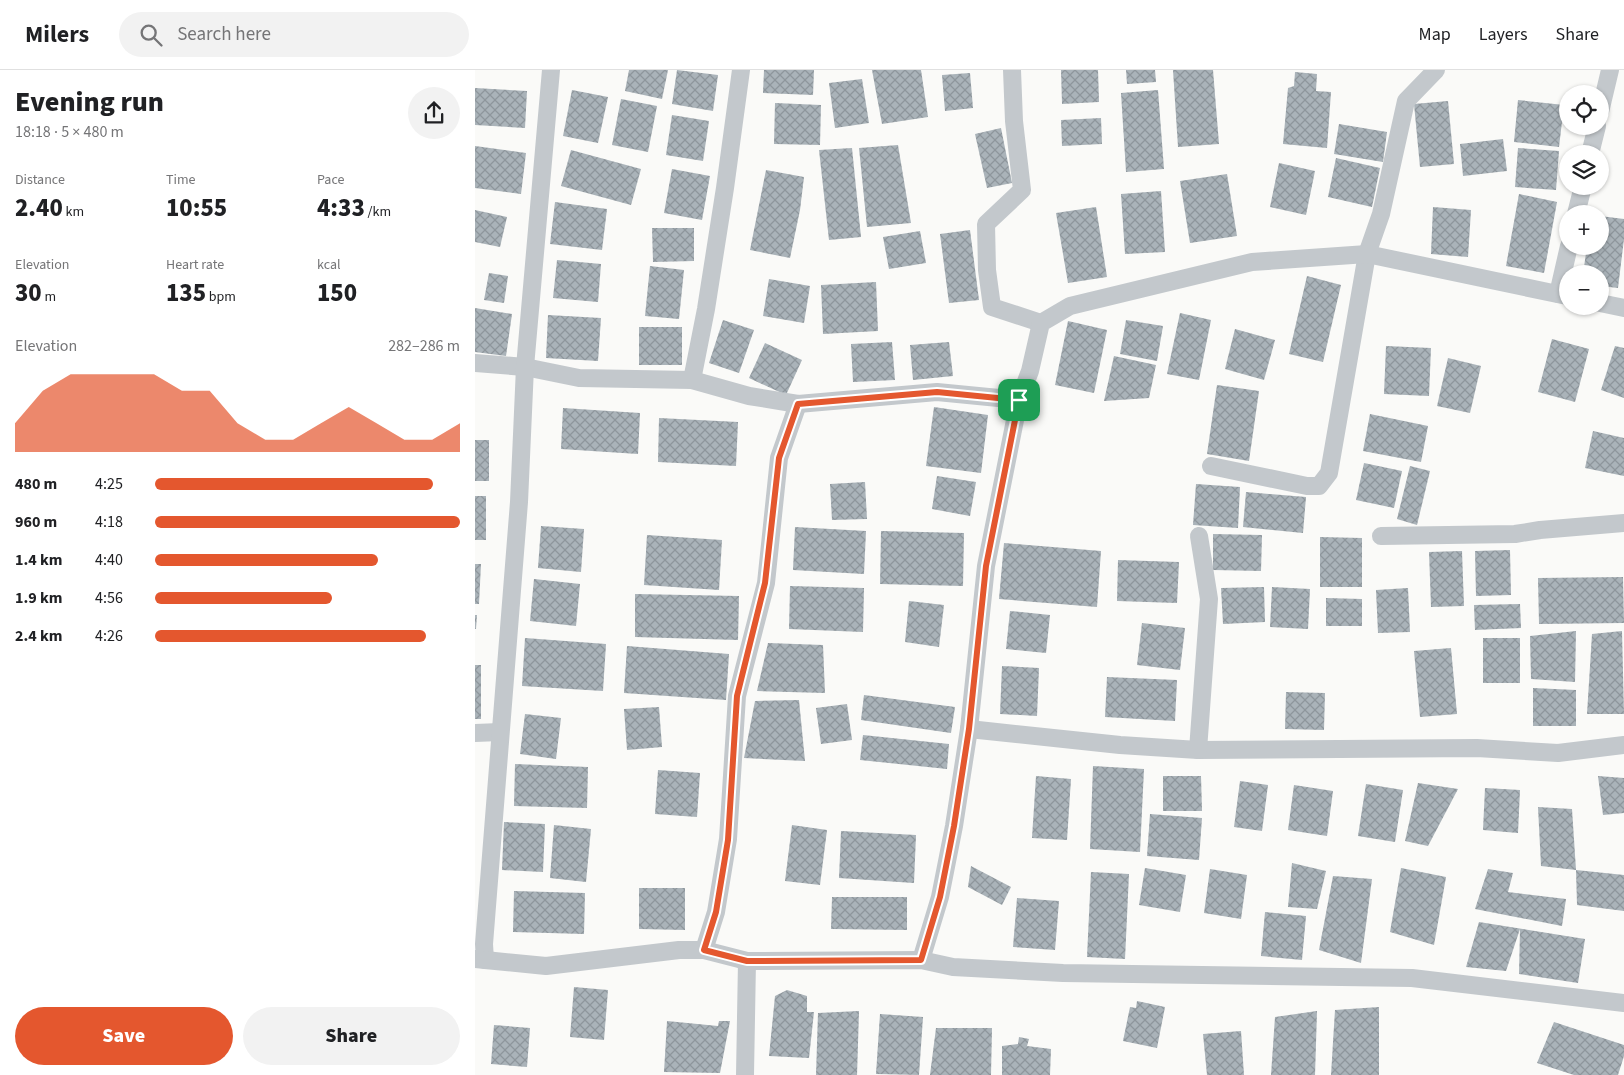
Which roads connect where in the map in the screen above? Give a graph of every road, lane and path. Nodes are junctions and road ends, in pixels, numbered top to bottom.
1 (551, 70) edge
2 (741, 70) edge
3 (1012, 70) edge
4 (1436, 70) edge
5 (1610, 70) edge
6 (1606, 85) edge
7 (1367, 254) junction
8 (1559, 294) edge
9 (1609, 305) edge
10 (1624, 308) edge
11 (1041, 323) junction
12 (475, 363) edge
13 (525, 367) junction
14 (692, 380) junction
15 (1019, 400) junction
16 (798, 404) junction
17 (1211, 466) dead end
18 (1624, 523) edge
19 (1199, 536) dead end
20 (1381, 536) dead end
21 (969, 729) junction
22 (500, 732) junction
23 (475, 733) edge
24 (1624, 745) edge
25 (1198, 750) junction
26 (704, 950) junction
27 (480, 960) edge
28 (921, 960) junction
29 (747, 961) junction
30 (1624, 1003) edge
31 (745, 1075) edge

1 - 13 street
2 - 14 street
3 - 11 street
4 - 7 street
5 - 6 street
7 - 8 street
7 - 11 street
7 - 17 street
9 - 10 street
11 - 15 street
12 - 13 street
13 - 14 street
13 - 22 street
14 - 16 street
15 - 16 street
15 - 21 street
16 - 26 street
18 - 20 street
19 - 25 street
21 - 25 street
21 - 28 street
22 - 23 street
22 - 27 street
24 - 25 street
26 - 27 street
26 - 29 street
28 - 29 street
28 - 30 street
29 - 31 street

